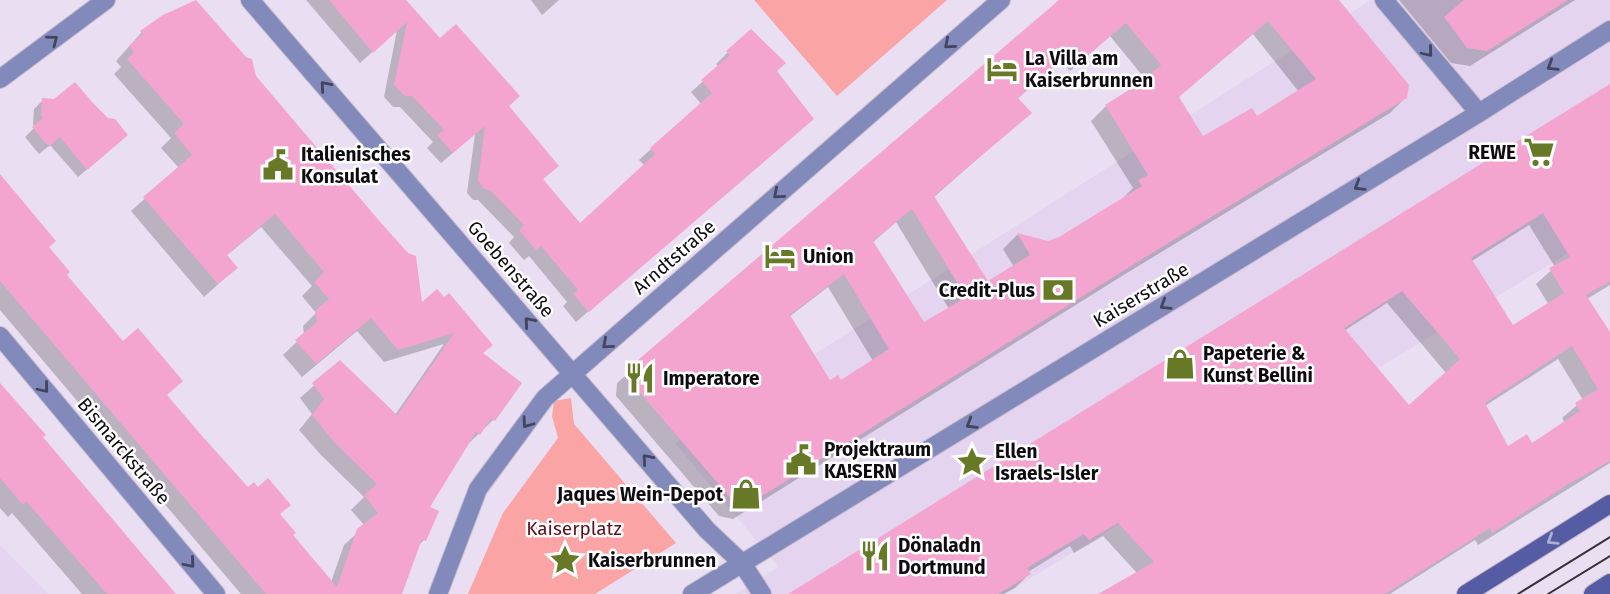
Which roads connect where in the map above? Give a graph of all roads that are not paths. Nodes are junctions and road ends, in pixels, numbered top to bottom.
1 (106, 0) edge
2 (250, 0) edge
3 (1001, 0) edge
4 (1384, 0) edge
5 (1610, 30) edge
6 (0, 79) edge
7 (1479, 113) junction
8 (0, 336) edge
9 (573, 373) junction
10 (1610, 504) edge
11 (742, 563) junction
12 (1610, 583) edge
13 (216, 594) edge
14 (438, 594) edge
15 (692, 594) edge
16 (762, 594) edge
17 (1466, 594) edge
18 (1593, 594) edge

6 -> 1 street
9 -> 2 street, Goebenstraße
3 -> 9 street, Arndtstraße
4 -> 7 street
5 -> 7 street, Kaiserstraße
7 -> 11 street, Kaiserstraße
8 -> 13 street, Bismarckstraße
11 -> 9 street, Goebenstraße
9 -> 14 street, Arndtstraße
10 -> 17 main road
11 - 15 street, Kaiserstraße
11 - 16 street, Goebenstraße
12 - 18 main road

